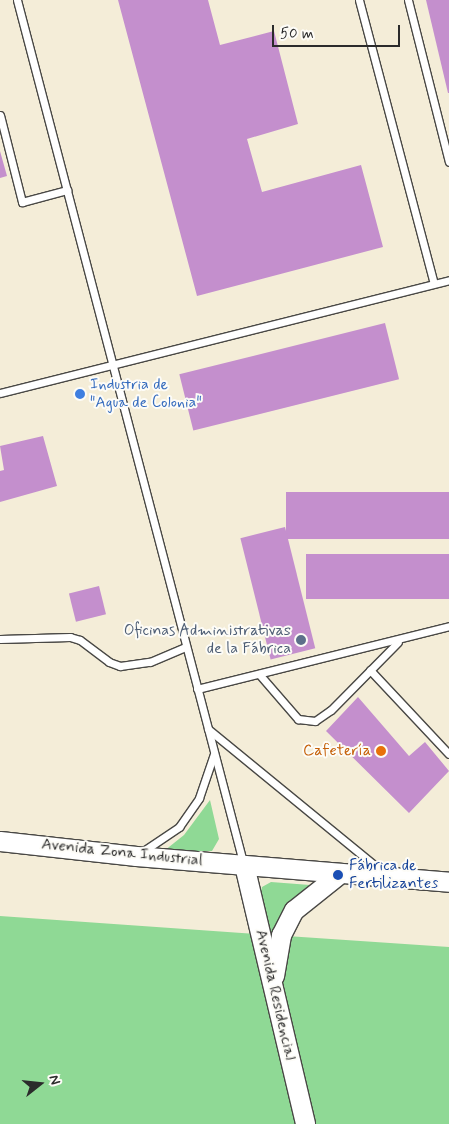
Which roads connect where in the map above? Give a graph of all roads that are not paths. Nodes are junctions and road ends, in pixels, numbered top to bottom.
1 (17, 0) edge
2 (360, 0) edge
3 (408, 0) edge
4 (0, 115) edge
5 (449, 162) edge
6 (67, 190) junction
7 (449, 280) edge
8 (434, 283) junction
9 (113, 364) junction
10 (0, 393) edge
11 (449, 626) edge
12 (0, 639) edge
13 (400, 640) junction
14 (186, 647) junction
15 (370, 670) junction
16 (259, 674) junction
17 (197, 689) junction
18 (208, 729) junction
19 (214, 754) junction
20 (449, 754) edge
21 (0, 841) edge
22 (136, 856) junction
23 (244, 865) junction
24 (338, 874) junction
25 (389, 877) junction
26 (449, 882) edge
27 (272, 984) junction
28 (305, 1124) edge

1 - 6 lane
2 - 8 lane
3 - 5 lane
4 - 6 lane
6 - 9 lane
7 - 8 lane
8 - 9 lane
9 - 10 lane
9 - 14 lane
11 - 13 lane
12 - 14 lane
13 - 15 lane
13 - 16 lane
14 - 17 lane
15 - 16 lane
15 - 20 lane
16 - 17 lane
17 - 18 lane
18 - 19 lane
18 - 25 lane
19 - 22 lane
19 - 23 lane
21 - 22 main road, Avenida Zona Industrial
22 - 23 main road, Avenida Zona Industrial
23 - 24 main road, Avenida Zona Industrial
23 - 27 main road, Avenida Residencial
24 - 25 main road, Avenida Zona Industrial
24 - 27 main road
25 - 26 main road, Avenida Zona Industrial
27 - 28 main road, Avenida Residencial

